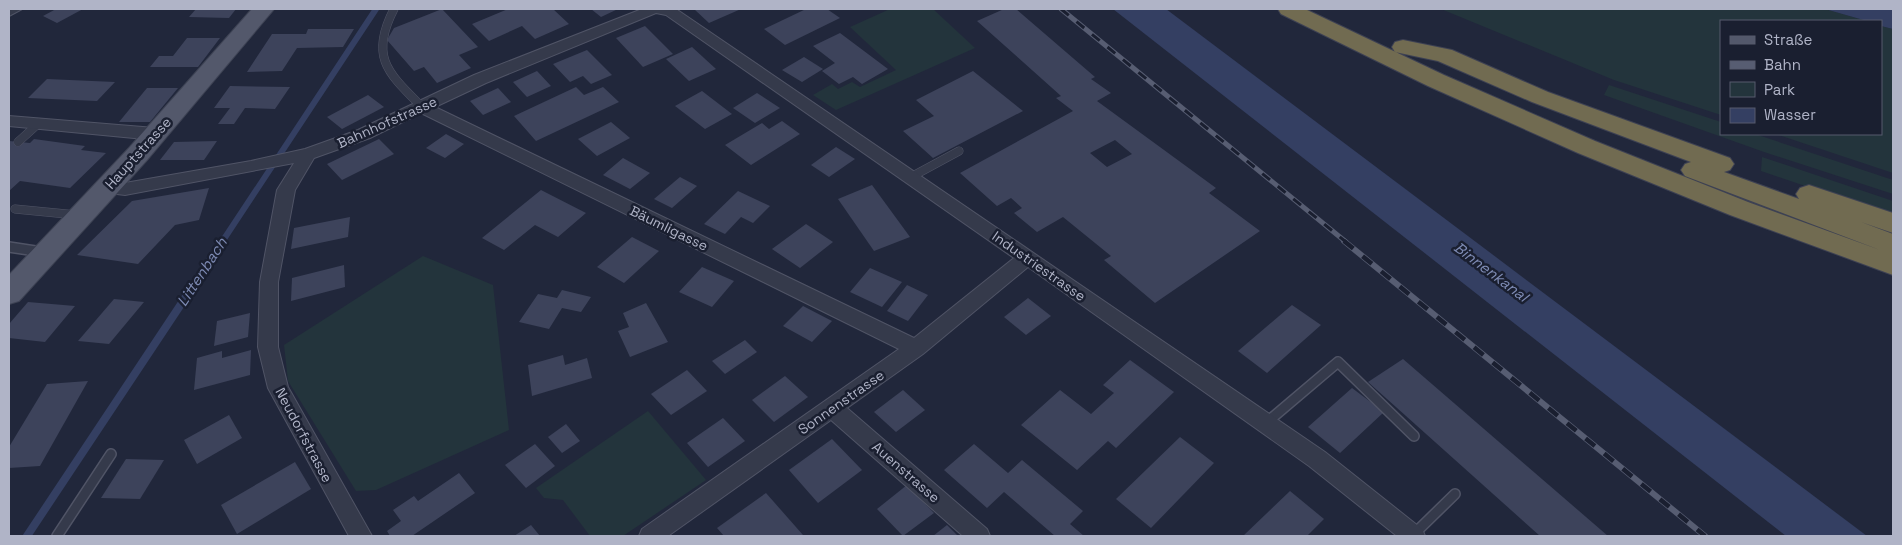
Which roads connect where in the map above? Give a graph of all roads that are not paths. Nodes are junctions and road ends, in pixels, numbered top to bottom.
1 (15, 9) edge
2 (263, 9) edge
3 (394, 9) edge
4 (655, 9) edge
5 (1289, 9) edge
6 (1324, 9) edge
7 (9, 12) edge
8 (1403, 47) junction
9 (422, 107) junction
10 (9, 121) edge
11 (39, 123) junction
12 (156, 134) junction
13 (18, 142) dead end
14 (959, 151) dead end
15 (302, 156) junction
16 (911, 177) junction
17 (108, 188) junction
18 (15, 209) dead end
19 (82, 215) junction
20 (1893, 223) edge
21 (1788, 227) junction
22 (1893, 244) edge
23 (9, 247) edge
24 (47, 253) junction
25 (1026, 258) junction
26 (1893, 265) edge
27 (1893, 283) edge
28 (9, 293) edge
29 (916, 348) junction
30 (833, 408) junction
31 (1266, 422) junction
32 (1414, 436) dead end
33 (111, 454) dead end
34 (1455, 494) dead end
35 (57, 536) edge
36 (361, 536) edge
37 (650, 536) edge
38 (979, 536) edge
39 (1414, 536) edge

1 - 7 street
2 - 12 main road, Hauptstrasse
3 - 9 lane
4 - 9 street, Bahnhofstrasse
4 - 16 street, Industriestrasse
5 - 21 highway
6 - 8 highway
8 - 20 highway
8 - 22 highway
9 - 15 street, Bahnhofstrasse
9 - 29 street, Bäumligasse
10 - 11 street
11 - 12 street
11 - 13 lane
12 - 17 main road, Hauptstrasse
14 - 16 lane
15 - 17 street, Bahnhofstrasse
15 - 36 street, Neudorfstrasse
16 - 25 street, Industriestrasse
17 - 19 main road, Hauptstrasse
18 - 19 lane
19 - 24 main road, Hauptstrasse
21 - 26 highway
21 - 27 highway
23 - 24 lane
24 - 28 main road, Hauptstrasse
25 - 29 street, Sonnenstrasse
25 - 31 street, Industriestrasse
29 - 30 street, Sonnenstrasse
30 - 37 street, Sonnenstrasse
30 - 38 street, Auenstrasse
31 - 32 lane
31 - 39 street, Industriestrasse
33 - 35 lane
34 - 39 lane

